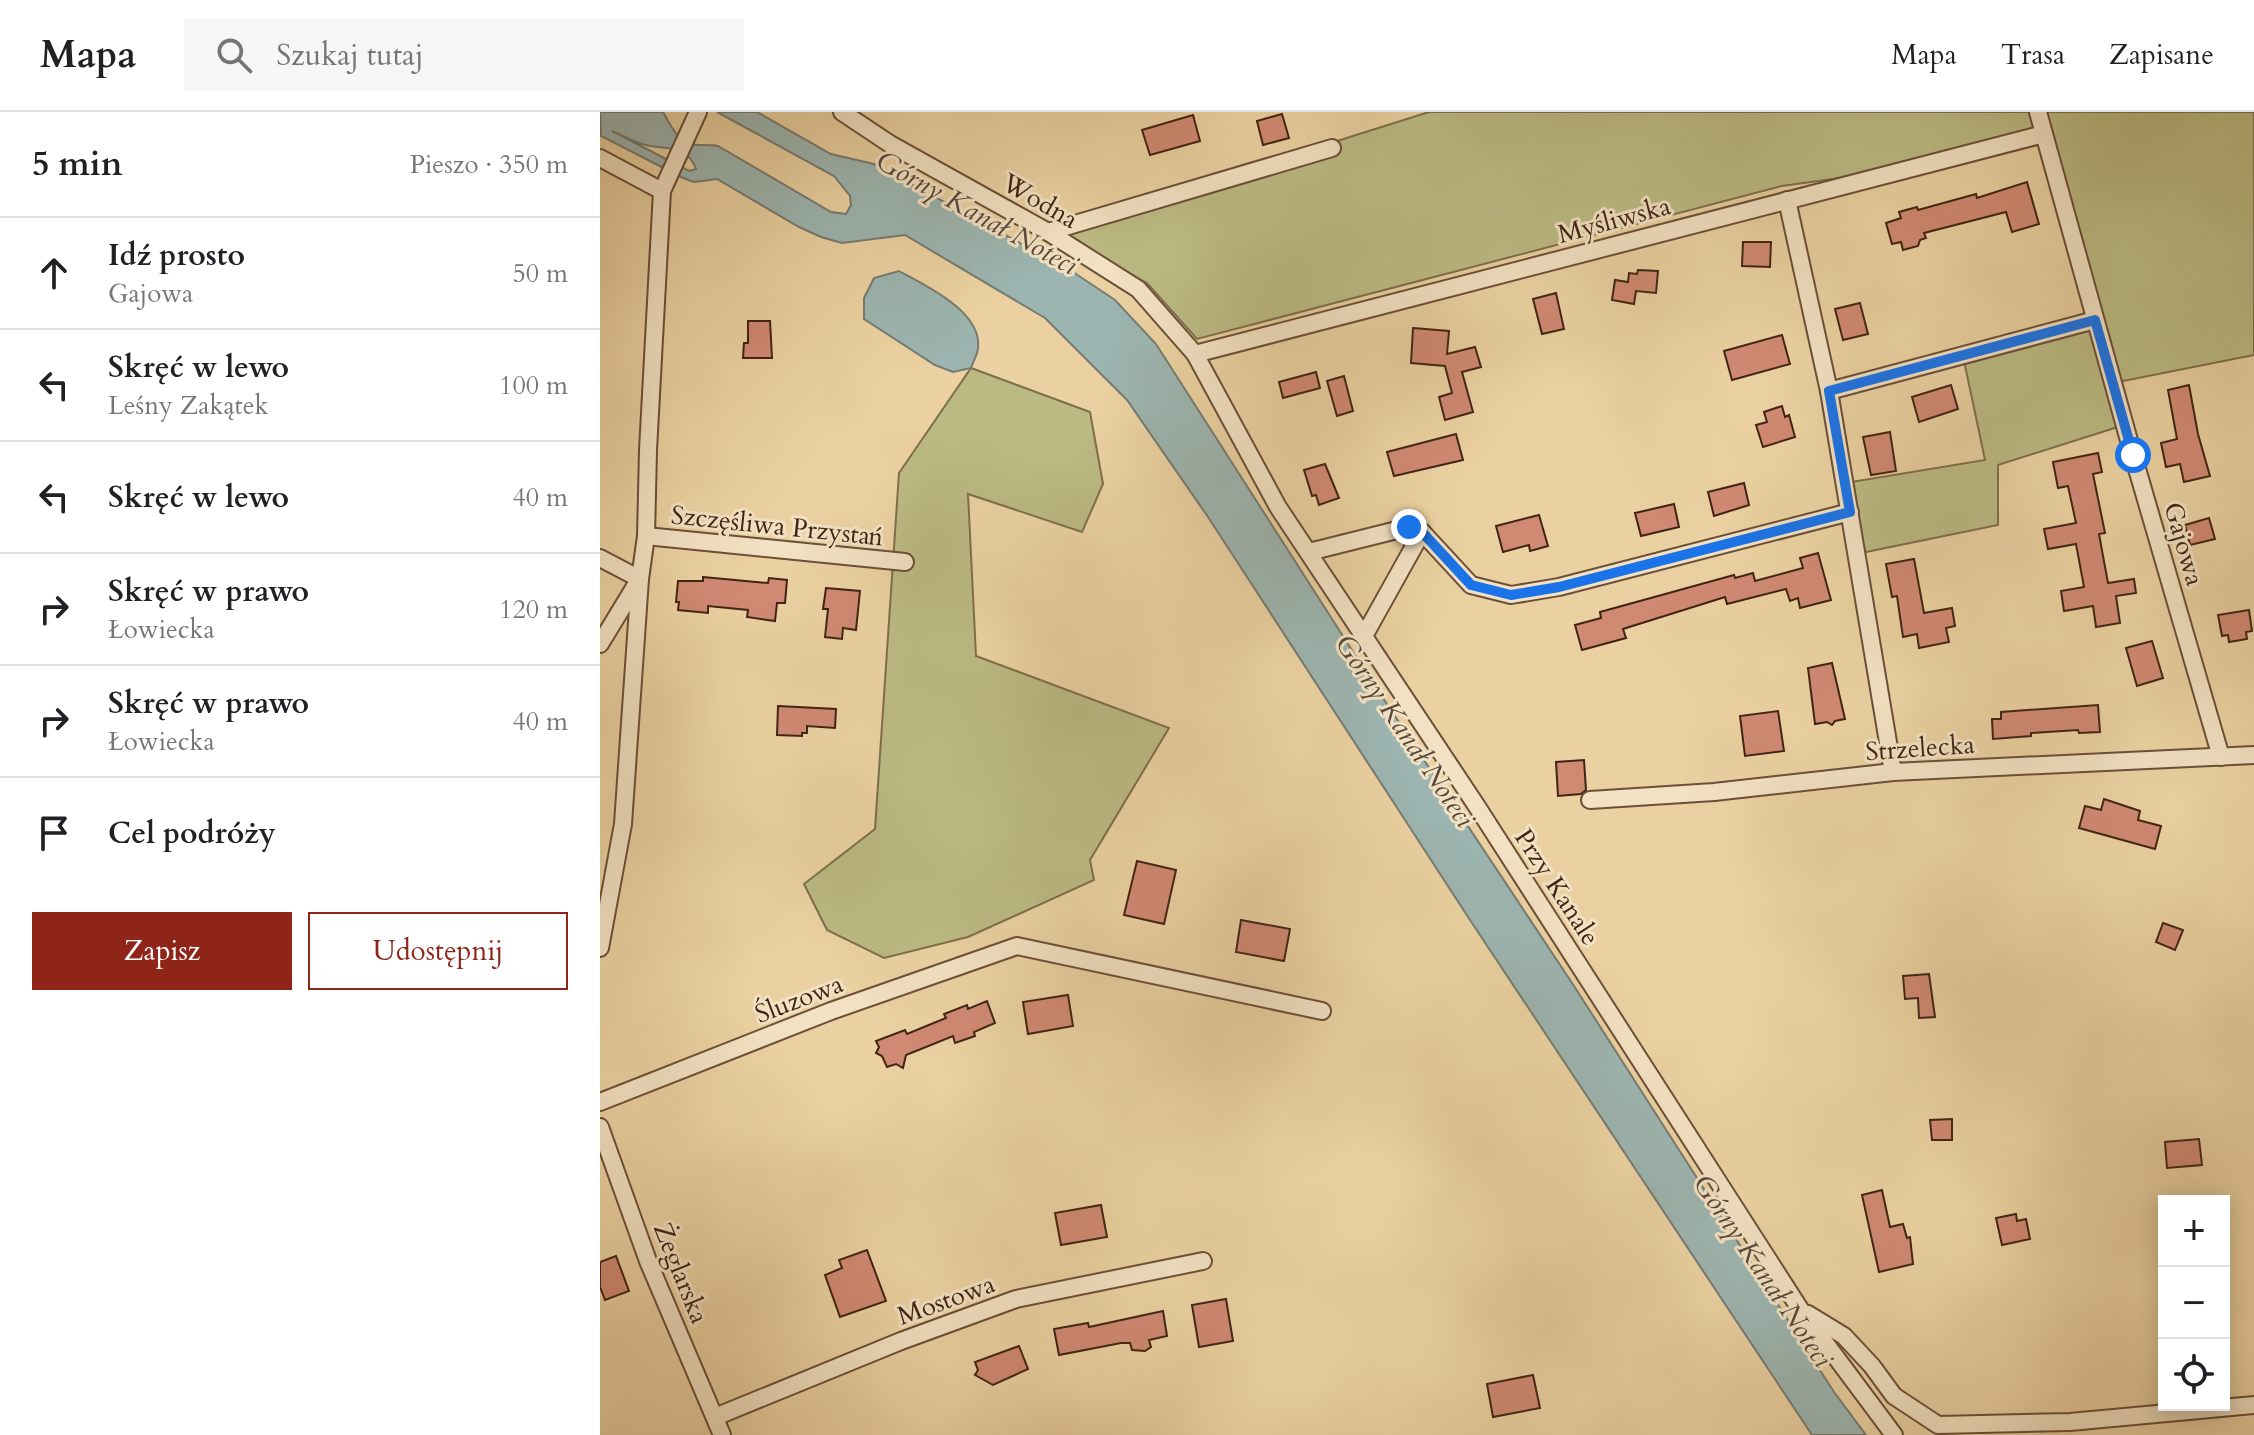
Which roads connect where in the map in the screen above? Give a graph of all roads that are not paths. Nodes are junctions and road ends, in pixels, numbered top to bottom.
1 (698, 112) edge
2 (842, 112) edge
3 (2038, 112) edge
4 (2044, 134) junction
5 (1332, 148) dead end
6 (600, 158) edge
7 (662, 191) junction
8 (1787, 200) junction
9 (1048, 232) junction
10 (2095, 320) junction
11 (1195, 354) junction
12 (1829, 391) junction
13 (1850, 512) junction
14 (1422, 532) junction
15 (646, 536) junction
16 (1309, 552) junction
17 (600, 558) edge
18 (905, 562) dead end
19 (640, 579) junction
20 (1364, 636) junction
21 (600, 644) edge
22 (2254, 755) edge
23 (2221, 757) junction
24 (1893, 772) junction
25 (1590, 800) dead end
26 (600, 948) edge
27 (1322, 1011) dead end
28 (600, 1102) edge
29 (600, 1127) edge
30 (1203, 1261) dead end
31 (1800, 1309) junction
32 (2254, 1405) edge
33 (715, 1417) junction
34 (722, 1435) edge
35 (1894, 1435) edge

1 - 7 street
2 - 9 street, Wodna
3 - 4 street, Gajowa
4 - 8 street, Myśliwska
4 - 10 street, Gajowa
5 - 9 street
6 - 7 street
7 - 15 street
8 - 11 street, Myśliwska
8 - 12 street
9 - 11 street, Wodna
10 - 12 street
10 - 23 street, Gajowa
11 - 16 street, Przy Kanale
12 - 13 street
13 - 14 street
13 - 24 street
14 - 16 street
14 - 20 street
15 - 18 street, Szczęśliwa Przystań
15 - 19 street
16 - 20 street, Przy Kanale
17 - 19 street
19 - 21 street
19 - 26 street
20 - 31 street, Przy Kanale
22 - 23 street, Strzelecka
23 - 24 street, Strzelecka
24 - 25 street, Strzelecka
27 - 28 street, Śluzowa
29 - 33 street, Żeglarska
30 - 33 street, Mostowa
31 - 32 street
31 - 35 street, Przy Kanale
33 - 34 street, Żeglarska

